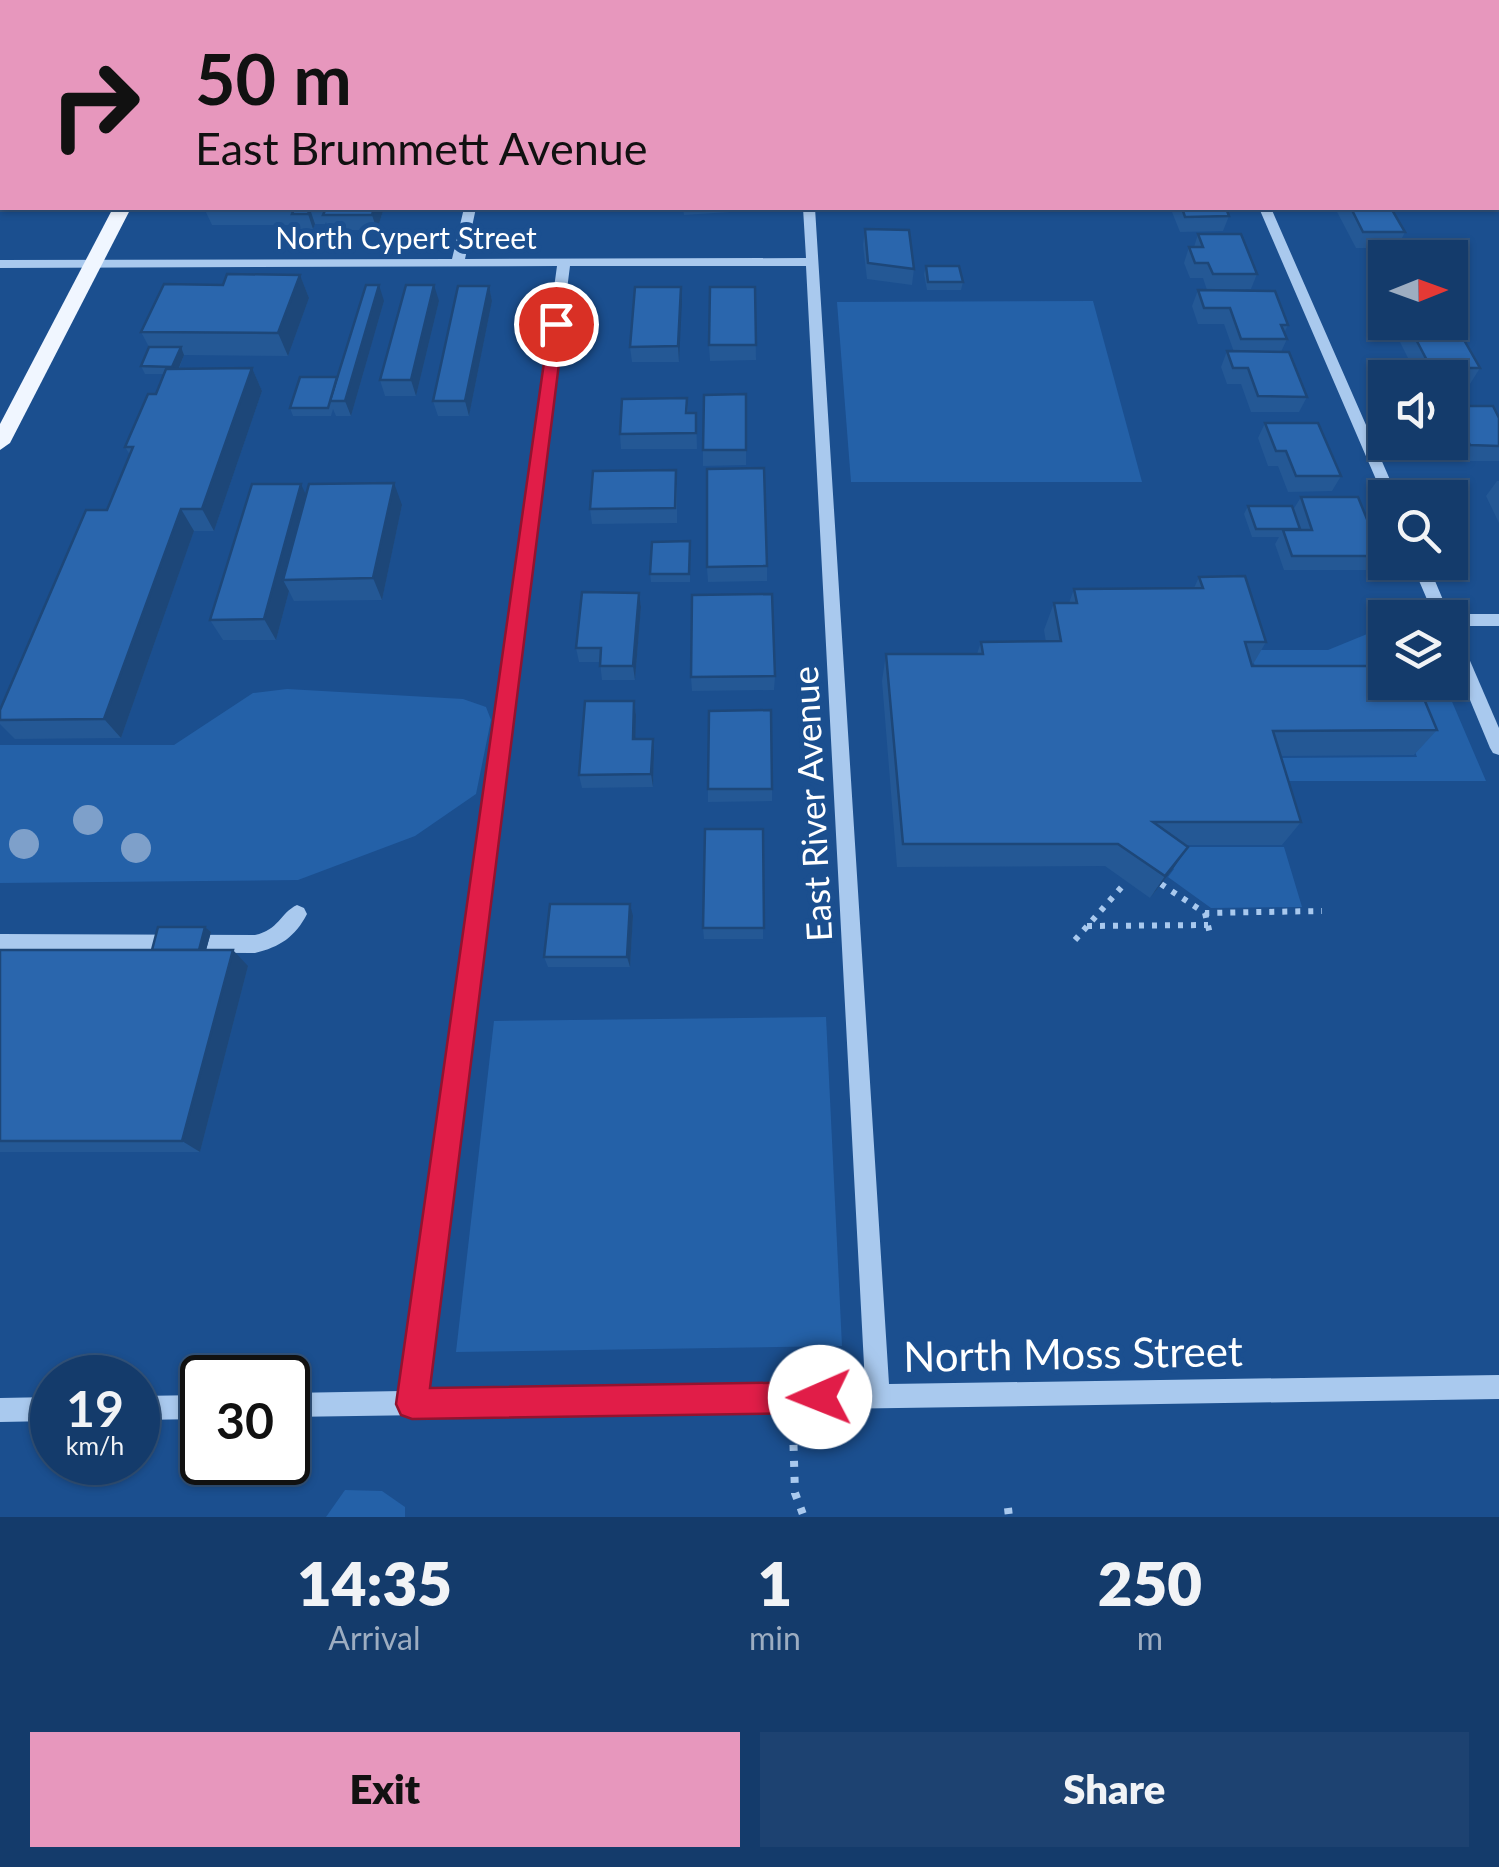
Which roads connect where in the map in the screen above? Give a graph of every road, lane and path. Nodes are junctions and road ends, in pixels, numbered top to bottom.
1 (121, 210) edge
2 (470, 210) edge
3 (808, 210) edge
4 (1266, 210) edge
5 (458, 262) junction
6 (564, 262) junction
7 (812, 262) junction
8 (0, 264) edge
9 (93, 264) junction
10 (0, 444) edge
11 (1383, 480) edge
12 (1468, 619) edge
13 (1499, 620) edge
14 (1468, 675) edge
15 (1499, 748) edge
16 (1126, 882) edge
17 (1161, 884) edge
18 (1322, 912) dead end
19 (1205, 913) junction
20 (297, 914) dead end
21 (1208, 925) junction
22 (1088, 926) junction
23 (1212, 938) dead end
24 (1075, 940) dead end
25 (0, 944) edge
26 (1499, 1388) edge
27 (878, 1396) junction
28 (792, 1398) junction
29 (412, 1404) junction
30 (310, 1405) edge
31 (30, 1409) edge
32 (0, 1410) edge
33 (804, 1517) edge

1 - 9 main road
2 - 5 street
3 - 7 street, East River Avenue
4 - 11 street
5 - 6 street, North Cypert Street
5 - 9 street, North Cypert Street
6 - 7 street, North Cypert Street
6 - 29 street
7 - 27 street, East River Avenue
8 - 9 street, North Cypert Street
9 - 10 main road
12 - 13 street
14 - 15 street
16 - 22 path
17 - 19 path
18 - 19 path
19 - 21 path
20 - 25 street
21 - 22 path
21 - 23 path
22 - 24 path
26 - 27 street, North Moss Street
27 - 28 street, North Moss Street
28 - 29 street, North Moss Street
28 - 33 path
29 - 30 street, North Moss Street
31 - 32 street

